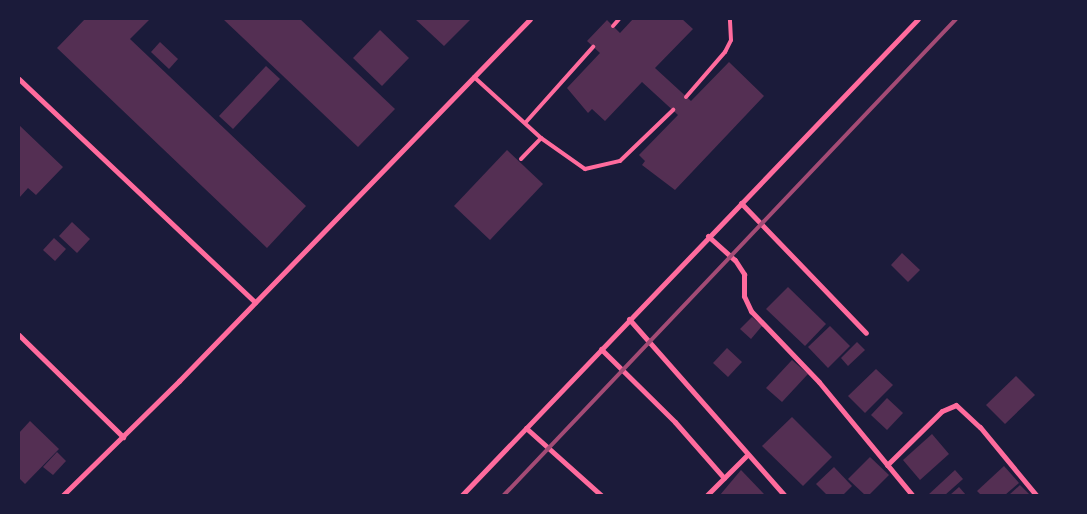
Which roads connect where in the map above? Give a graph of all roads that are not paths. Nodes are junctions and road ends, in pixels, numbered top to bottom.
1 (530, 19) edge
2 (619, 19) edge
3 (730, 19) edge
4 (918, 19) edge
5 (613, 26) dead end
6 (593, 47) dead end
7 (474, 77) junction
8 (19, 79) edge
9 (686, 97) dead end
10 (673, 110) dead end
11 (526, 122) junction
12 (541, 138) junction
13 (521, 159) dead end
14 (741, 203) junction
15 (708, 236) junction
16 (255, 302) junction
17 (629, 319) junction
18 (866, 333) dead end
19 (19, 335) edge
20 (601, 349) junction
21 (526, 428) junction
22 (123, 437) junction
23 (747, 455) junction
24 (887, 465) junction
25 (724, 478) junction
26 (62, 495) edge
27 (462, 495) edge
28 (601, 495) edge
29 (707, 495) edge
30 (784, 495) edge
31 (912, 495) edge
32 (1036, 495) edge

1 - 7 street
2 - 5 lane
3 - 9 lane
4 - 14 street
6 - 11 lane
7 - 11 lane
7 - 16 street
8 - 16 street
10 - 12 lane
11 - 12 lane
12 - 13 lane
14 - 15 street
14 - 18 street
15 - 17 street
15 - 24 street
16 - 22 street
17 - 20 street
17 - 23 street
19 - 22 street
20 - 21 street
20 - 25 street
21 - 27 street
21 - 28 street
22 - 26 street
23 - 25 street
23 - 30 street
24 - 31 street
24 - 32 street
25 - 29 street

